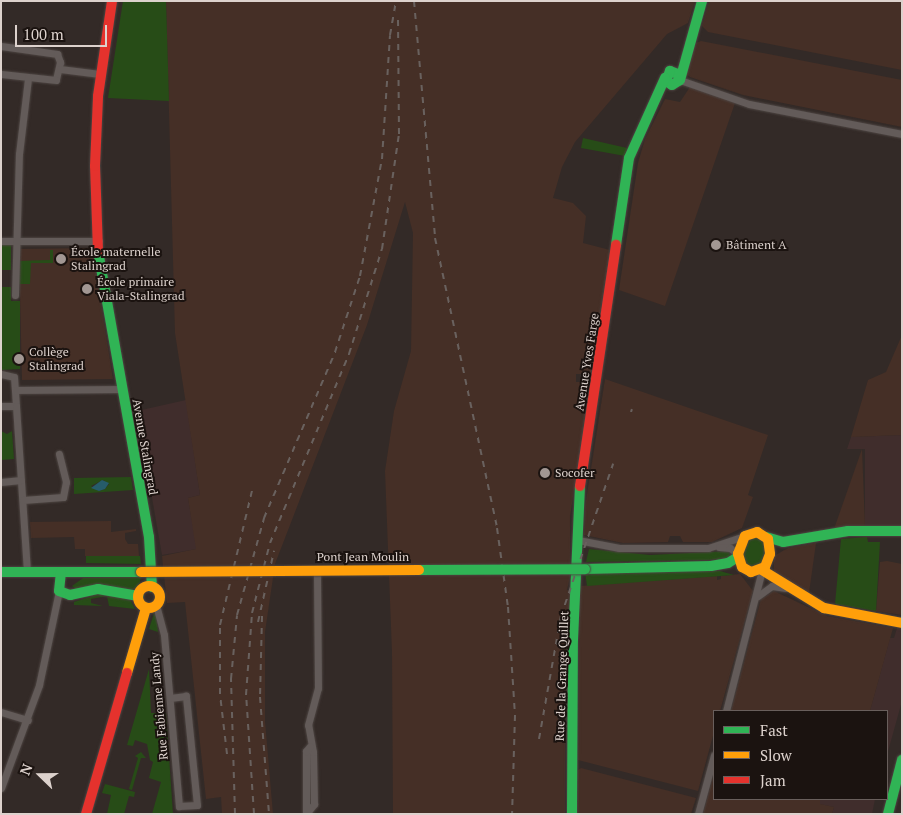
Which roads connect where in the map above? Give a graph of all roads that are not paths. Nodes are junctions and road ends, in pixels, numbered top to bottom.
1 (112, 1) edge
2 (702, 1) edge
3 (1, 46) edge
4 (60, 69) junction
5 (1, 74) edge
6 (100, 74) junction
7 (28, 78) junction
8 (673, 78) junction
9 (902, 134) edge
10 (1, 241) edge
11 (15, 241) junction
12 (99, 241) junction
13 (15, 295) dead end
14 (1, 374) edge
15 (122, 389) junction
16 (15, 390) junction
17 (1, 406) edge
18 (16, 406) junction
19 (59, 454) dead end
20 (21, 480) junction
21 (1, 482) edge
22 (23, 500) junction
23 (902, 530) edge
24 (745, 536) junction
25 (766, 537) junction
26 (578, 540) junction
27 (716, 547) junction
28 (738, 555) junction
29 (711, 566) junction
30 (317, 570) junction
31 (762, 570) junction
32 (747, 571) junction
33 (1, 572) edge
34 (27, 572) junction
35 (60, 572) junction
36 (152, 587) junction
37 (758, 588) junction
38 (59, 591) junction
39 (794, 592) junction
40 (138, 596) junction
41 (758, 597) junction
42 (151, 607) junction
43 (902, 623) edge
44 (170, 698) junction
45 (726, 710) edge
46 (1, 712) edge
47 (28, 720) junction
48 (310, 746) junction
49 (713, 758) edge
50 (902, 760) edge
51 (1, 788) edge
52 (86, 814) edge
53 (572, 814) edge
54 (698, 814) edge
55 (888, 814) edge

1 - 6 street, Avenue Stalingrad
2 - 8 street, Avenue Yves Farge
3 - 4 street
4 - 6 street
4 - 7 street
5 - 7 street
6 - 12 street, Avenue Stalingrad
7 - 11 street
8 - 9 street
8 - 26 street, Avenue Yves Farge
10 - 11 street
11 - 12 street
11 - 13 street
12 - 15 street, Avenue Stalingrad
14 - 16 street
15 - 16 street
15 - 36 street, Avenue Stalingrad
16 - 18 street
17 - 18 street
18 - 20 street
19 - 22 street
20 - 21 street
20 - 22 street
22 - 34 street
23 - 25 street
24 - 25 street
24 - 27 street
24 - 28 street
25 - 31 street
26 - 27 street
26 - 53 street, Rue de la Grange Quillet
27 - 28 street
28 - 29 street
28 - 32 street
29 - 30 street, Pont Jean Moulin, bridge
29 - 32 street
30 - 35 street, Pont Jean Moulin, bridge
30 - 48 street
31 - 32 street
31 - 37 street
31 - 39 street
32 - 37 street
33 - 34 street, Pont Jean Moulin
34 - 35 street, Pont Jean Moulin
35 - 38 street
36 - 40 street
36 - 42 street
37 - 41 street
38 - 40 street
38 - 47 street
39 - 41 street
39 - 43 street
40 - 42 street
41 - 45 street
42 - 44 street, Rue Fabienne Landy
42 - 52 street
44 - 44 street, Rue Fabienne Landy
46 - 47 street
47 - 51 street
48 - 48 street
49 - 54 street
50 - 55 street

